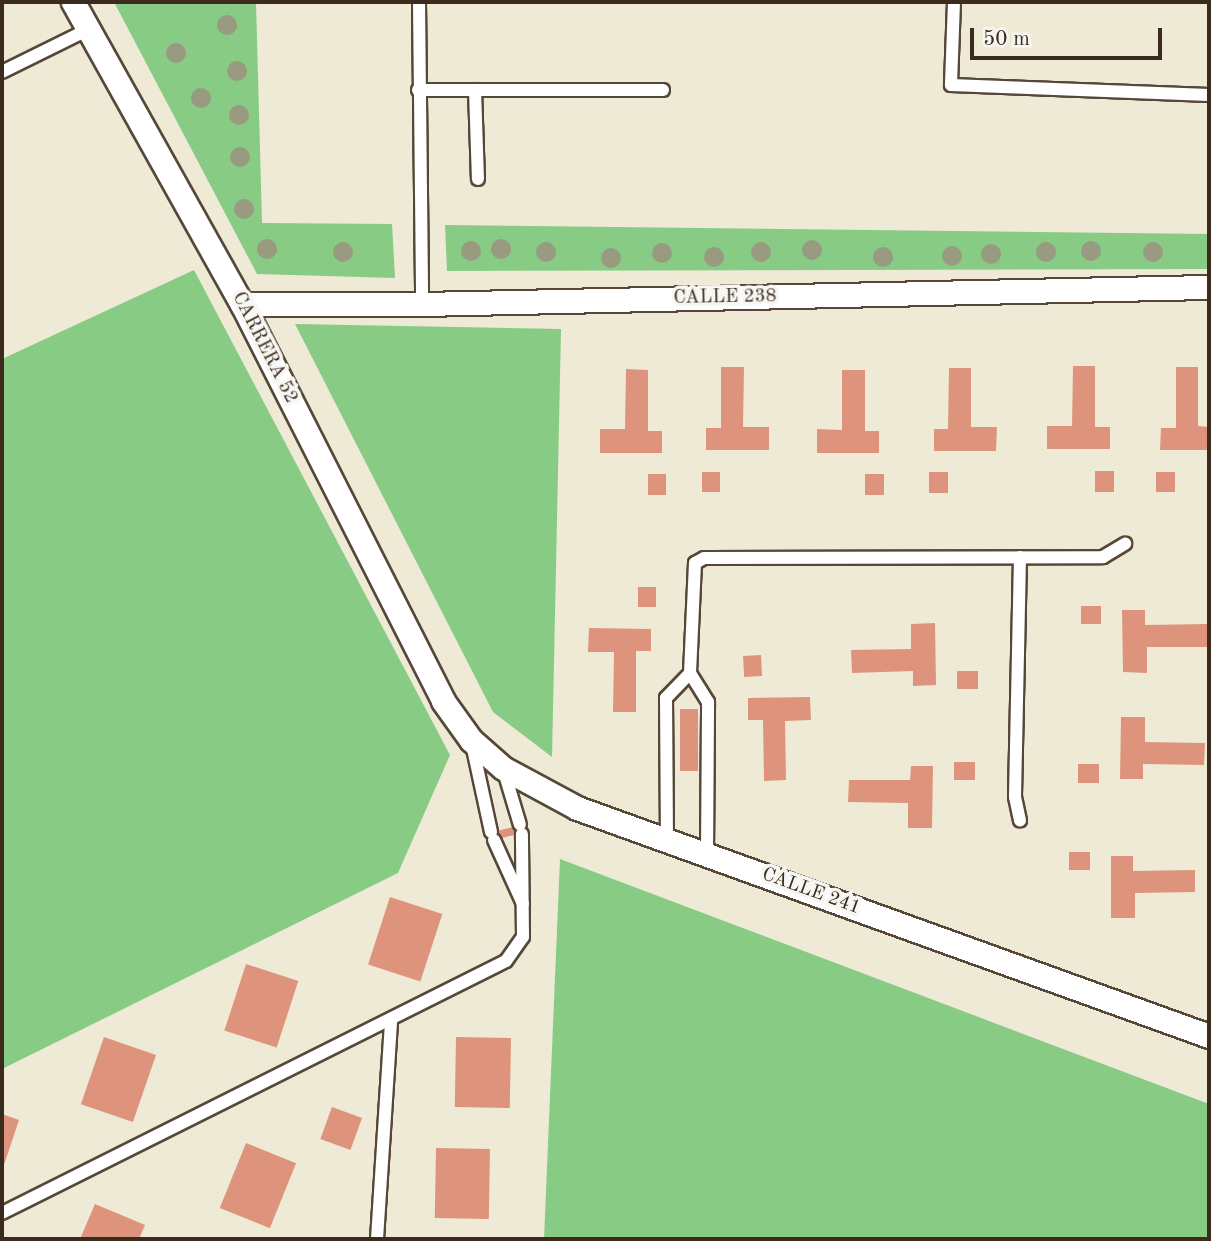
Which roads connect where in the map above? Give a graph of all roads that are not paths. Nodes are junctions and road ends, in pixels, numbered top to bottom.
1 (73, 2) edge
2 (419, 2) edge
3 (954, 2) edge
4 (89, 29) junction
5 (2, 72) edge
6 (418, 90) junction
7 (475, 90) junction
8 (663, 90) dead end
9 (1209, 95) edge
10 (478, 179) dead end
11 (1209, 287) edge
12 (242, 304) junction
13 (422, 304) junction
14 (1125, 544) dead end
15 (1020, 557) junction
16 (690, 673) junction
17 (443, 701) joint
18 (471, 740) junction
19 (503, 768) junction
20 (1020, 820) dead end
21 (667, 840) junction
22 (708, 855) junction
23 (526, 911) junction
24 (391, 1021) junction
25 (1209, 1036) edge
26 (2, 1213) edge
27 (377, 1239) edge

1 - 4 street, CARRERA 52
2 - 6 lane
3 - 9 lane
4 - 5 lane
4 - 12 street, CARRERA 52
6 - 7 lane
6 - 13 lane
7 - 8 lane
7 - 10 lane
11 - 13 street, CALLE 238
12 - 13 street, CALLE 238
12 - 17 street, CARRERA 52
14 - 15 lane
15 - 16 lane
15 - 20 lane
16 - 21 lane
16 - 22 lane
17 - 18 street, CALLE 241
18 - 19 street, CALLE 241
18 - 23 lane
19 - 21 street, CALLE 241
19 - 23 lane
21 - 22 street, CALLE 241
22 - 25 street, CALLE 241
23 - 24 lane
24 - 26 lane
24 - 27 lane

